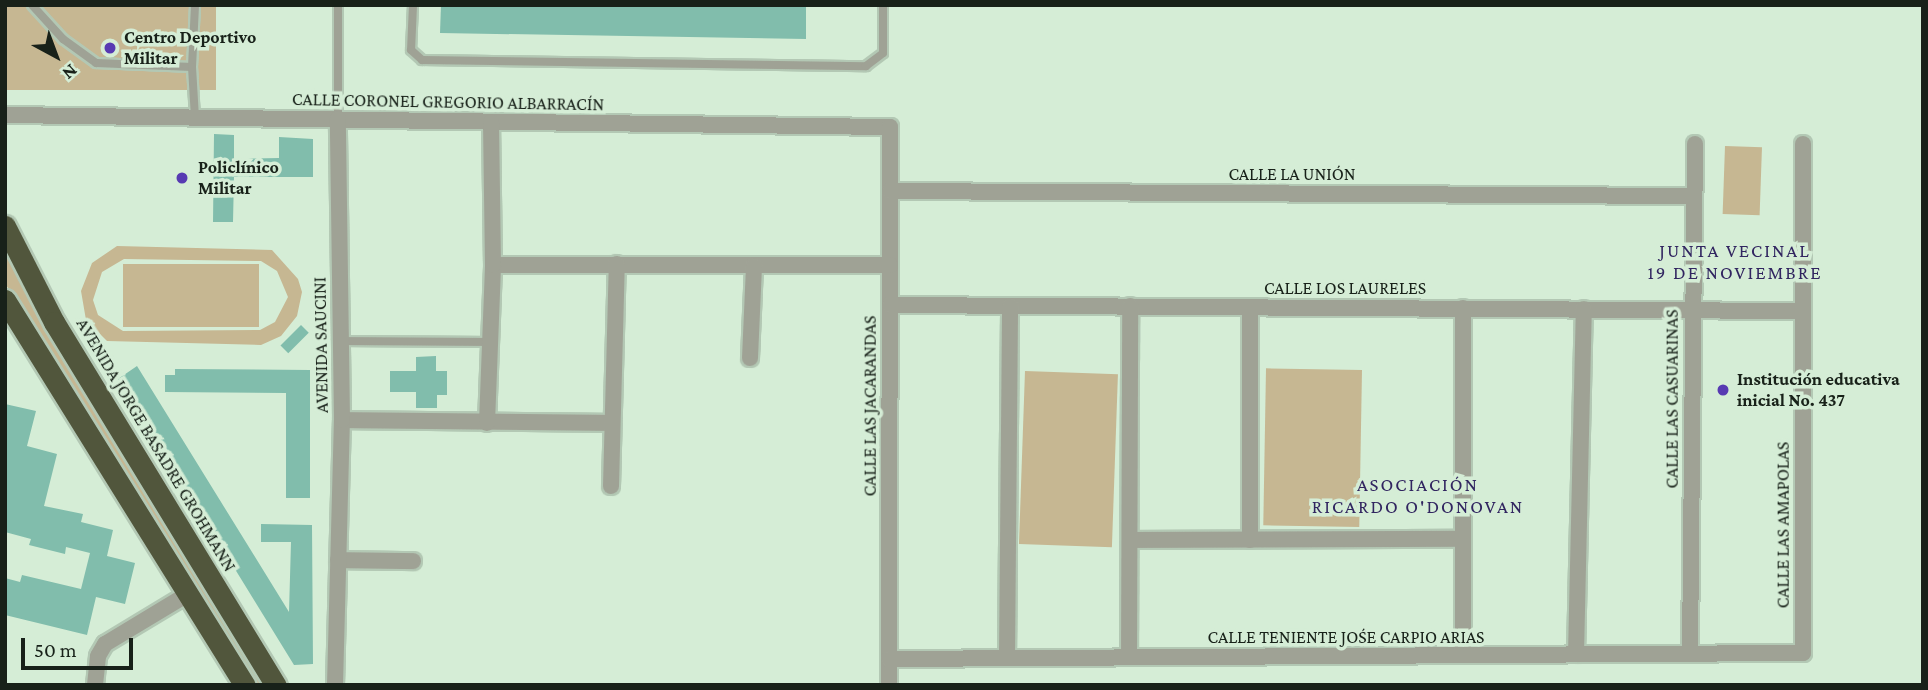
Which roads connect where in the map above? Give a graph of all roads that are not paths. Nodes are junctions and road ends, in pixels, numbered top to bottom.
1 (32, 5) edge
2 (195, 5) edge
3 (338, 5) edge
4 (413, 5) edge
5 (883, 5) edge
6 (192, 67) junction
7 (5, 115) edge
8 (195, 117) junction
9 (338, 119) junction
10 (491, 122) junction
11 (890, 127) joint
12 (1695, 144) dead end
13 (1803, 144) dead end
14 (890, 191) junction
15 (1694, 196) junction
16 (5, 226) edge
17 (617, 264) junction
18 (493, 265) junction
19 (890, 265) junction
20 (754, 266) junction
21 (5, 300) edge
22 (890, 305) junction
23 (1010, 306) junction
24 (1130, 306) junction
25 (1250, 307) junction
26 (1463, 308) junction
27 (1584, 309) junction
28 (1692, 310) junction
29 (1801, 311) junction
30 (341, 341) junction
31 (490, 342) junction
32 (750, 358) dead end
33 (342, 421) junction
34 (487, 423) junction
35 (611, 423) junction
36 (611, 486) dead end
37 (1463, 539) junction
38 (1130, 540) junction
39 (1250, 540) junction
40 (338, 561) junction
41 (413, 561) dead end
42 (188, 594) junction
43 (1803, 653) joint
44 (1576, 654) junction
45 (1690, 654) junction
46 (1463, 655) junction
47 (1129, 657) junction
48 (1007, 658) junction
49 (889, 659) junction
50 (95, 685) edge
51 (245, 685) edge
52 (276, 685) edge
53 (335, 685) edge
54 (889, 685) edge

1 - 6 lane
2 - 6 lane
3 - 9 lane, AVENIDA SAUCINI
4 - 5 lane
6 - 8 lane
7 - 8 street, CALLE CORONEL GREGORIO ALBARRACÍN
8 - 9 street, CALLE CORONEL GREGORIO ALBARRACÍN
9 - 10 street, CALLE CORONEL GREGORIO ALBARRACÍN
9 - 30 street, AVENIDA SAUCINI
10 - 11 street, CALLE CORONEL GREGORIO ALBARRACÍN
10 - 18 street
11 - 14 street, CALLE LAS JACARANDAS
12 - 15 street, CALLE LAS CASUARINAS
13 - 29 street, CALLE LAS AMAPOLAS
14 - 15 street, CALLE LA UNIÓN
14 - 19 street, CALLE LAS JACARANDAS
15 - 28 street, CALLE LAS CASUARINAS
16 - 52 highway, AVENIDA JORGE BASADRE GROHMANN
17 - 18 street
17 - 20 street
17 - 35 street
18 - 31 street
19 - 20 street
19 - 22 street, CALLE LAS JACARANDAS
20 - 32 street
21 - 42 highway
22 - 23 street, CALLE LOS LAURELES
22 - 49 street, CALLE LAS JACARANDAS
23 - 24 street, CALLE LOS LAURELES
23 - 48 street
24 - 25 street, CALLE LOS LAURELES
24 - 38 street
25 - 26 street, CALLE LOS LAURELES
25 - 39 street
26 - 27 street, CALLE LOS LAURELES
26 - 37 street
27 - 28 street, CALLE LOS LAURELES
27 - 44 street
28 - 29 street, CALLE LOS LAURELES
28 - 45 street, CALLE LAS CASUARINAS
29 - 43 street, CALLE LAS AMAPOLAS
30 - 31 lane
30 - 33 street, AVENIDA SAUCINI
31 - 34 street
33 - 34 street
33 - 40 street, AVENIDA SAUCINI
34 - 35 street
35 - 36 street
37 - 39 street
37 - 46 street
38 - 39 street
38 - 47 street
40 - 41 street
40 - 53 street, AVENIDA SAUCINI
42 - 50 street
42 - 51 highway
43 - 45 street, CALLE TENIENTE JOŚE CARPIO ARIAS
44 - 45 street, CALLE TENIENTE JOŚE CARPIO ARIAS
44 - 46 street, CALLE TENIENTE JOŚE CARPIO ARIAS
46 - 47 street, CALLE TENIENTE JOŚE CARPIO ARIAS
47 - 48 street, CALLE TENIENTE JOŚE CARPIO ARIAS
48 - 49 street, CALLE TENIENTE JOŚE CARPIO ARIAS
49 - 54 street, CALLE LAS JACARANDAS

